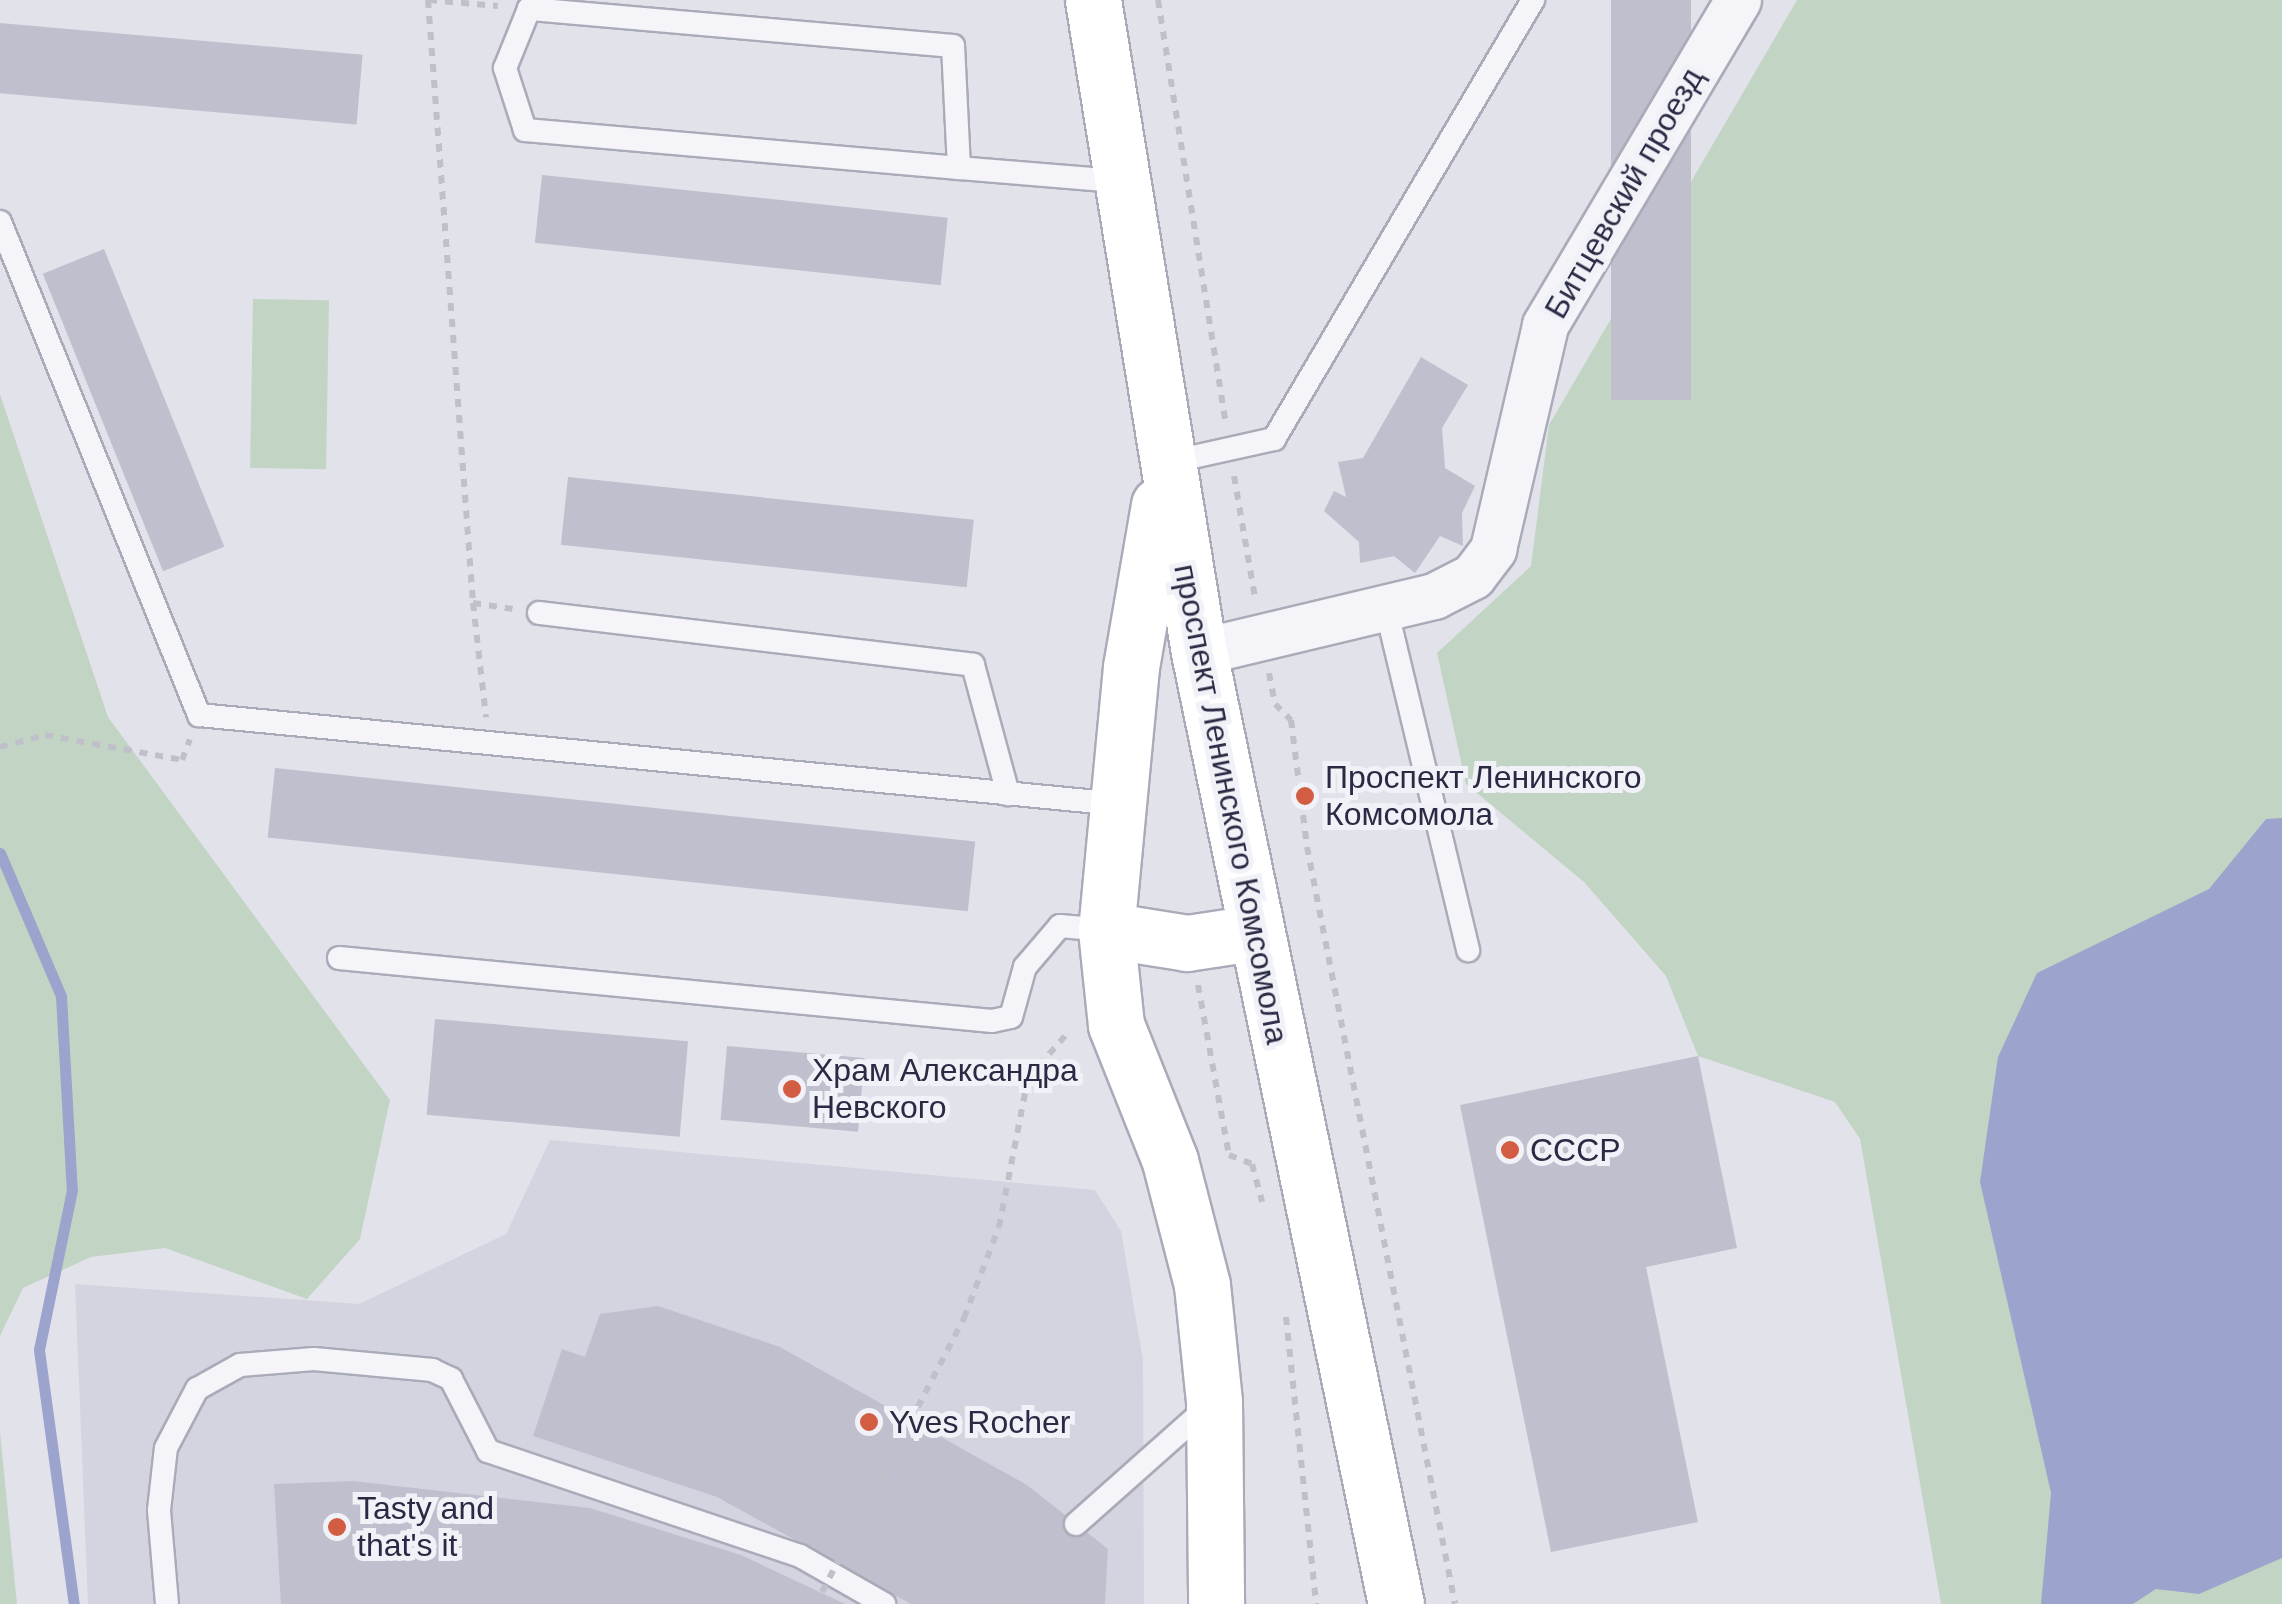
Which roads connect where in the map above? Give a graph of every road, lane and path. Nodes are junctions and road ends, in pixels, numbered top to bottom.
1 (428, 0) edge
2 (1093, 0) edge
3 (1533, 0) edge
4 (1738, 0) edge
5 (529, 8) junction
6 (959, 168) junction
7 (1117, 181) junction
8 (0, 222) edge
9 (1166, 463) junction
10 (473, 603) junction
11 (1386, 608) junction
12 (539, 614) joint
13 (1199, 652) junction
14 (1132, 667) junction
15 (198, 714) junction
16 (490, 743) junction
17 (0, 746) edge
18 (1008, 794) junction
19 (1118, 804) junction
20 (1106, 930) junction
21 (1253, 934) junction
22 (1468, 950) dead end
23 (1328, 955) dead end
24 (339, 958) dead end
25 (1197, 978) dead end
26 (1065, 1036) dead end
27 (1265, 1213) dead end
28 (1283, 1300) dead end
29 (1350, 1377) junction
30 (1214, 1402) junction
31 (1076, 1524) dead end
32 (822, 1592) dead end
33 (166, 1604) edge
34 (884, 1604) edge
35 (1216, 1604) edge
36 (1316, 1604) edge
37 (1367, 1604) edge
38 (1396, 1604) edge
39 (1455, 1604) edge

1 - 5 path
1 - 10 path
2 - 7 main road, проспект Ленинского Комсомола
3 - 9 lane
4 - 11 street, Битцевский проезд
5 - 6 lane
5 - 6 lane
6 - 7 lane
7 - 9 main road, проспект Ленинского Комсомола
8 - 15 lane
9 - 13 main road, проспект Ленинского Комсомола
9 - 14 main road
10 - 12 path
10 - 16 path
11 - 13 street, Битцевский проезд
11 - 22 lane
12 - 18 lane
13 - 14 main road
13 - 21 main road, проспект Ленинского Комсомола
14 - 19 main road
15 - 16 lane
15 - 17 path
16 - 18 lane
18 - 19 lane
19 - 20 main road
20 - 21 main road
20 - 24 lane
20 - 30 main road
21 - 29 main road, проспект Ленинского Комсомола
23 - 39 path
25 - 27 path
26 - 32 path, bridge
28 - 36 path
29 - 37 main road
29 - 38 main road, проспект Ленинского Комсомола
30 - 31 lane
30 - 35 main road
33 - 34 lane

